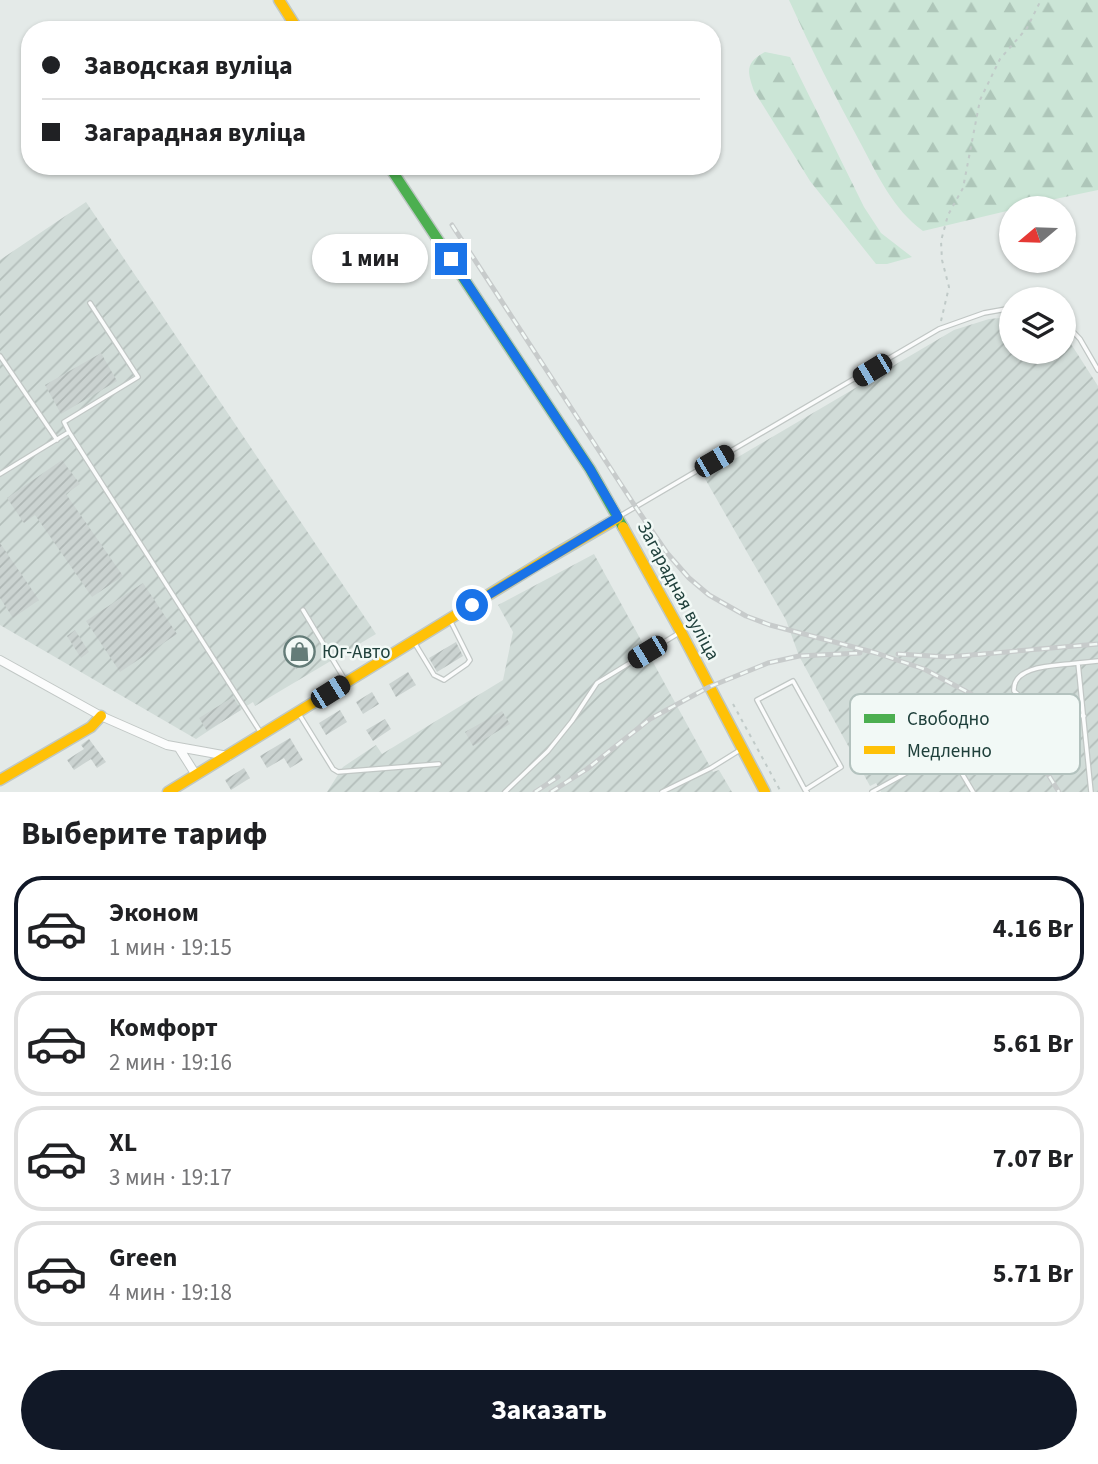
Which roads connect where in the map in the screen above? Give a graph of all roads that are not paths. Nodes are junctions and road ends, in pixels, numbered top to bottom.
1 (279, 0) edge
2 (292, 21) edge
3 (395, 175) edge
4 (90, 303) dead end
5 (999, 310) edge
6 (1076, 336) edge
7 (0, 356) edge
8 (1098, 370) edge
9 (69, 432) junction
10 (57, 440) junction
11 (0, 474) edge
12 (618, 517) junction
13 (303, 610) dead end
14 (449, 619) junction
15 (681, 632) junction
16 (413, 640) junction
17 (0, 660) edge
18 (1098, 661) edge
19 (1078, 663) junction
20 (347, 682) junction
21 (1017, 694) edge
22 (298, 712) junction
23 (101, 716) junction
24 (1080, 716) edge
25 (1084, 716) junction
26 (262, 735) junction
27 (179, 748) junction
28 (742, 749) junction
29 (228, 756) junction
30 (439, 764) dead end
31 (905, 774) edge
32 (962, 774) edge
33 (196, 775) junction
34 (0, 780) edge
35 (806, 791) edge
36 (168, 792) edge
37 (505, 792) edge
38 (662, 792) edge
39 (765, 792) edge
40 (872, 792) edge
41 (973, 792) edge
42 (1091, 792) edge

1 - 2 main road
3 - 12 main road, Загарадная вуліца
4 - 9 lane
5 - 12 lane
6 - 8 lane
7 - 10 lane
9 - 10 lane
9 - 26 lane
10 - 11 lane
12 - 14 main road
12 - 15 main road, Загарадная вуліца
13 - 20 lane
14 - 16 main road
14 - 16 lane
15 - 28 main road, Загарадная вуліца
15 - 37 lane
16 - 20 main road
17 - 23 street
18 - 19 lane
19 - 21 lane
19 - 25 lane
20 - 22 main road
22 - 26 main road
22 - 30 lane
23 - 27 street
23 - 34 main road
24 - 25 lane
25 - 42 lane
26 - 29 main road
27 - 29 street
27 - 33 street
28 - 38 lane
28 - 39 main road, Загарадная вуліца
29 - 33 main road
31 - 40 lane
32 - 41 lane
33 - 36 main road
35 - 35 lane

